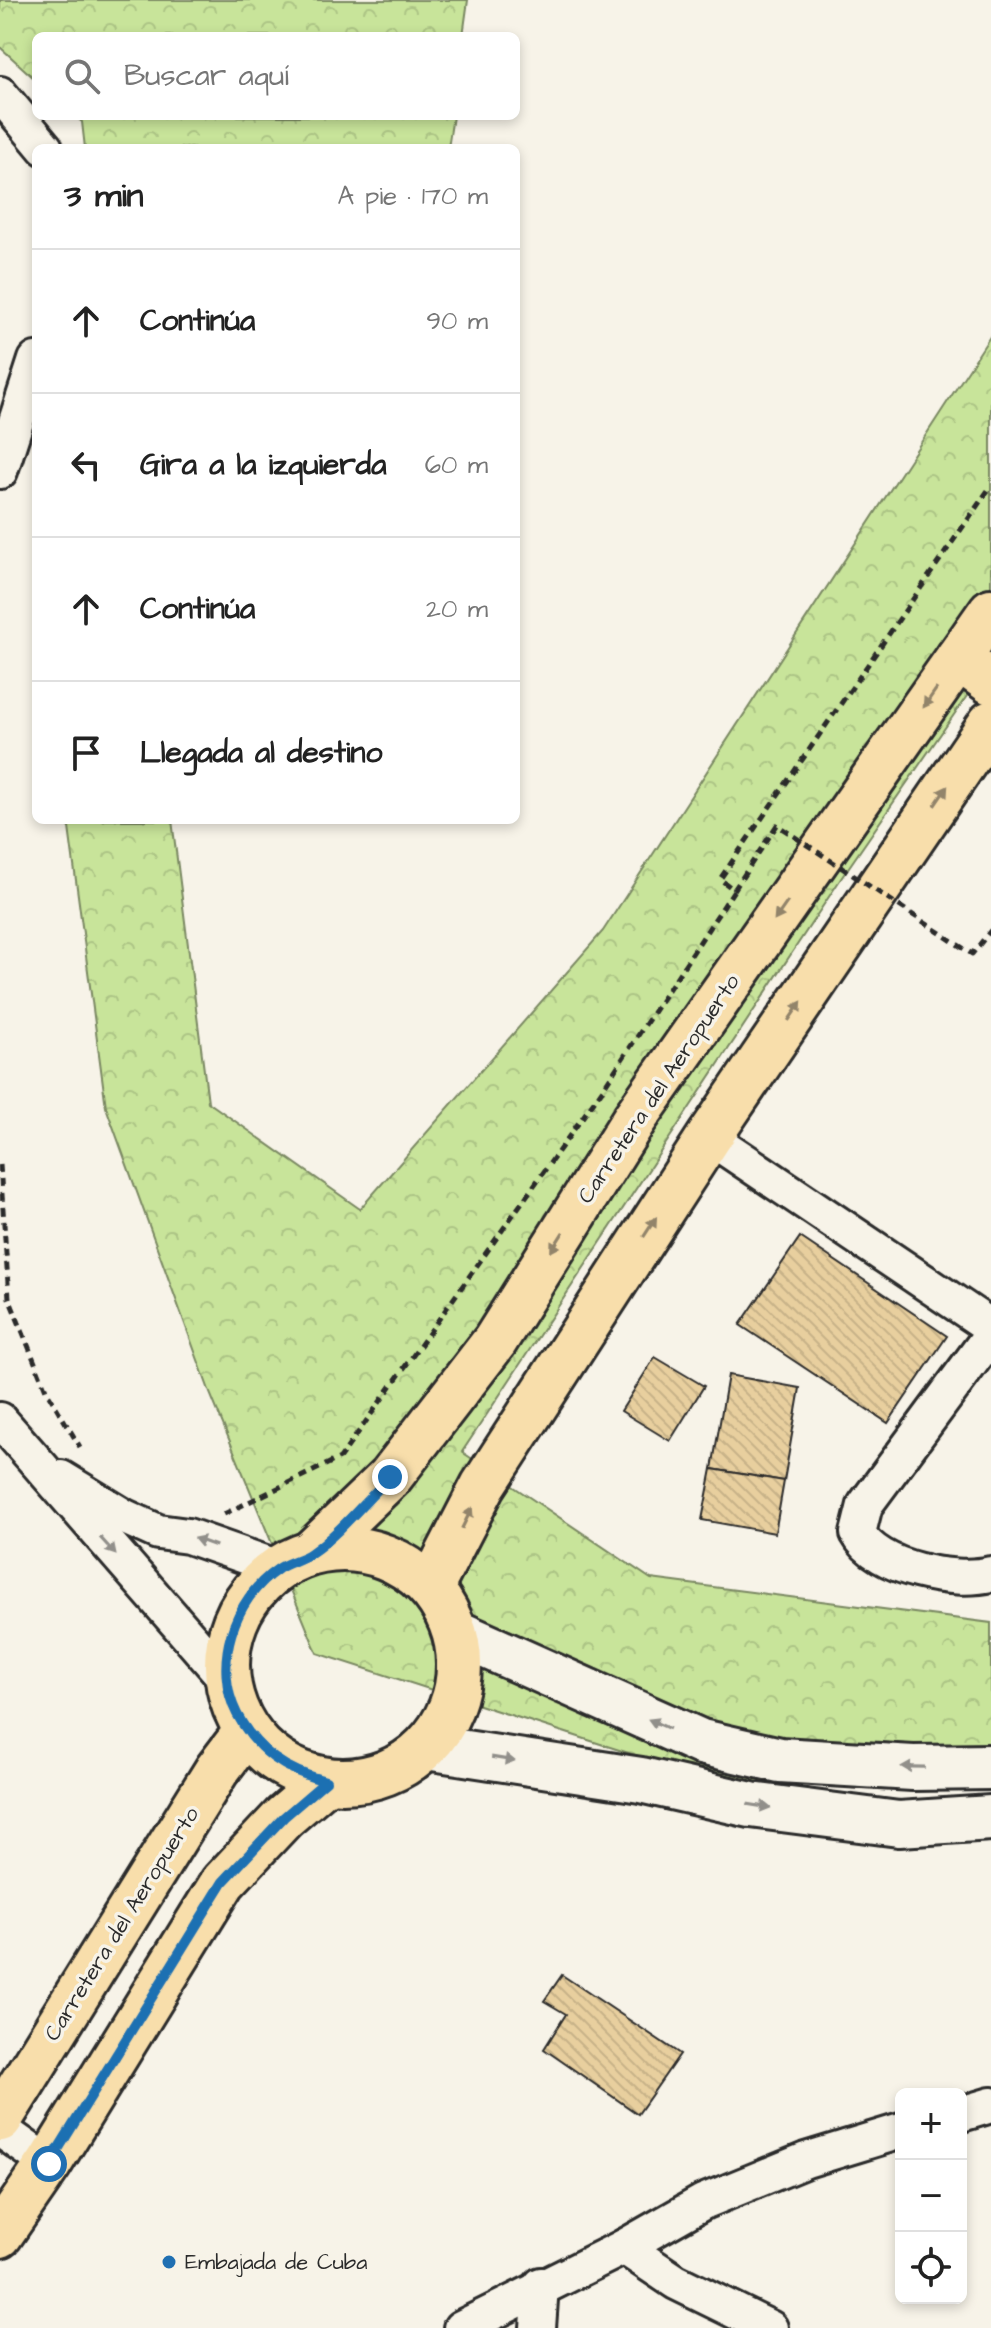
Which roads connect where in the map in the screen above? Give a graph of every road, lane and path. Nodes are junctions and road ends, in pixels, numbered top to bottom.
1 (0, 94) edge
2 (42, 144) edge
3 (32, 372) edge
4 (0, 471) edge
5 (991, 486) edge
6 (991, 611) edge
7 (974, 670) edge
8 (991, 723) edge
9 (734, 890) junction
10 (991, 930) edge
11 (709, 1137) junction
12 (0, 1165) edge
13 (991, 1327) edge
14 (991, 1335) edge
15 (0, 1420) edge
16 (86, 1451) dead end
17 (40, 1465) junction
18 (217, 1517) dead end
19 (295, 1560) junction
20 (991, 1574) edge
21 (431, 1587) junction
22 (455, 1632) junction
23 (227, 1680) junction
24 (246, 1732) junction
25 (426, 1747) junction
26 (991, 1767) edge
27 (326, 1781) junction
28 (991, 1818) edge
29 (41, 2054) junction
30 (0, 2075) edge
31 (991, 2105) edge
32 (967, 2112) edge
33 (0, 2119) edge
34 (0, 2129) edge
35 (895, 2133) edge
36 (49, 2164) junction
37 (0, 2235) edge
38 (624, 2247) junction
39 (541, 2285) junction
40 (461, 2328) edge
41 (538, 2328) edge
42 (770, 2328) edge

1 - 2 street
3 - 4 street
5 - 9 path
6 - 7 main road, Carretera del Aeropuerto
7 -> 19 main road, Carretera del Aeropuerto
11 -> 8 main road
9 - 10 path, bridge
9 - 18 path
11 - 13 street
21 -> 11 main road
12 - 16 path
14 - 20 street
15 - 17 street
19 -> 17 street
17 -> 23 street
19 - 21 main road
19 - 23 main road
21 - 22 main road
22 - 25 main road
26 -> 22 main road
23 - 24 main road
24 - 27 main road
24 - 29 main road, Carretera del Aeropuerto
25 - 27 main road
25 -> 28 main road
27 - 36 main road
29 - 30 main road
29 - 33 main road, Carretera del Aeropuerto
31 - 32 street
34 - 36 street
35 - 38 street
36 - 37 main road
38 - 39 street
38 - 42 street
39 - 40 street
39 - 41 street

